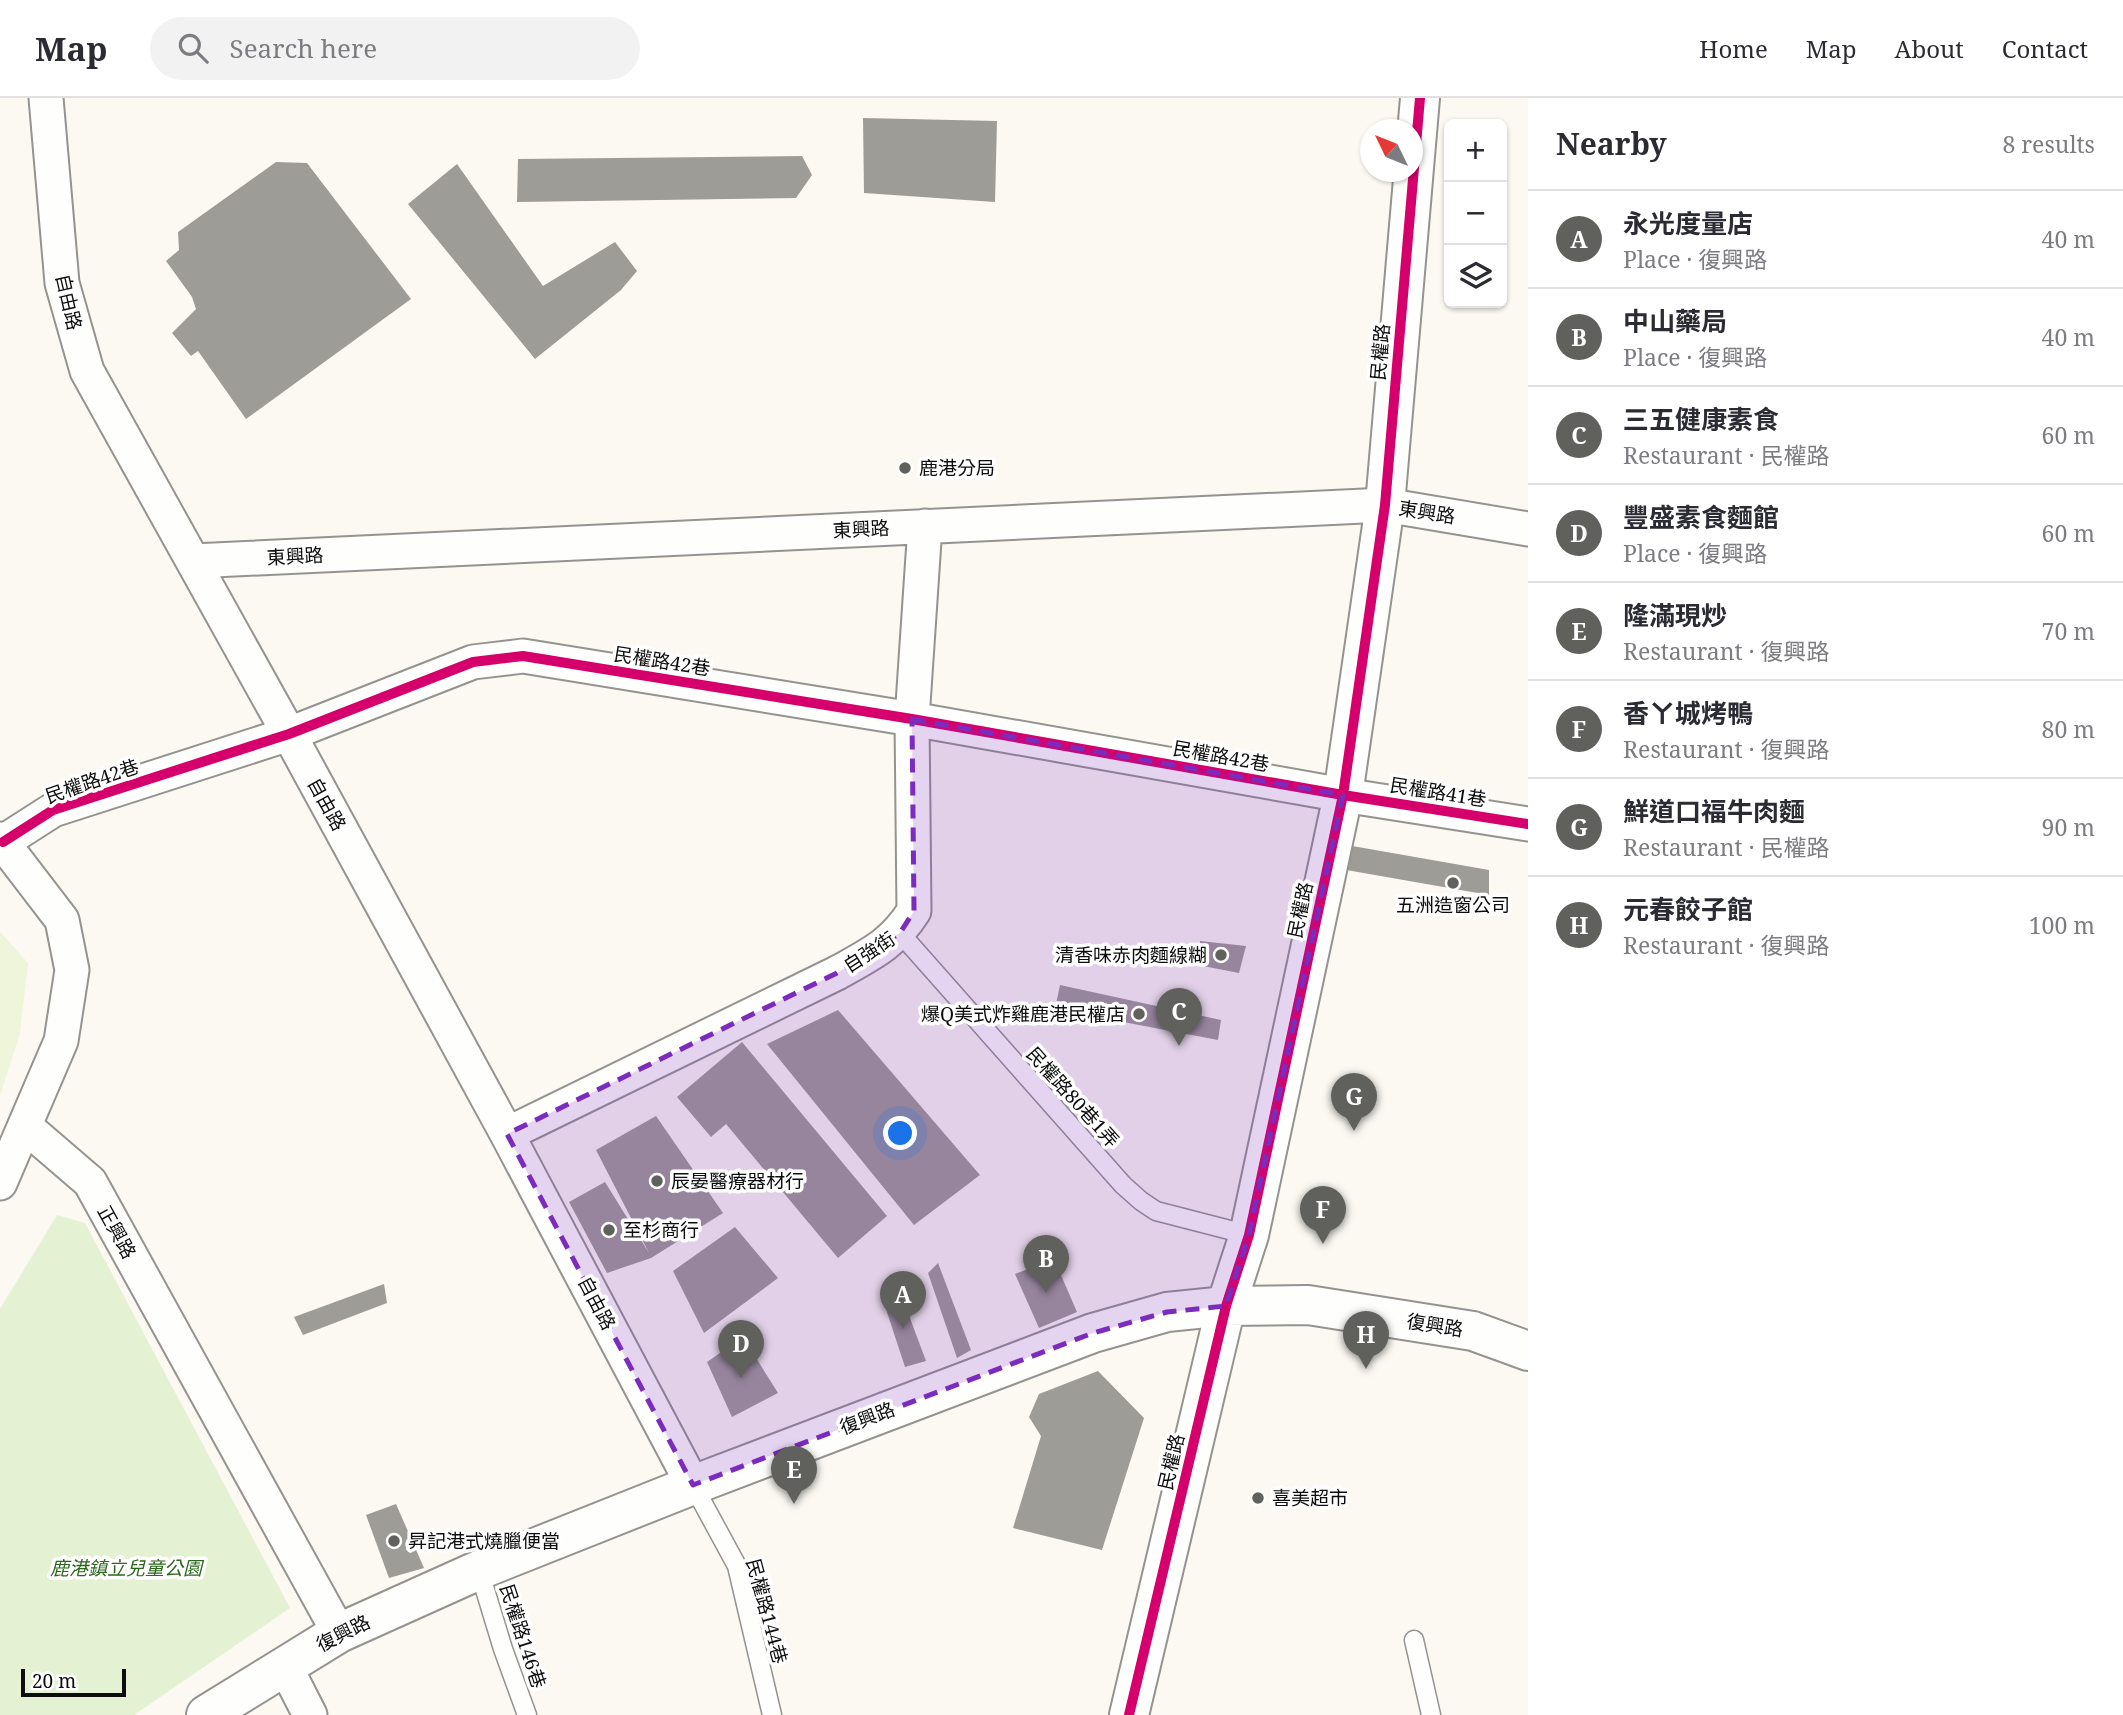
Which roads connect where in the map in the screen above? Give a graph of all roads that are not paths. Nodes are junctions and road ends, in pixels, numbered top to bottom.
1 (46, 98) edge
2 (1420, 98) edge
3 (1385, 505) junction
4 (925, 526) junction
5 (1528, 529) edge
6 (192, 561) junction
7 (912, 719) junction
8 (289, 734) junction
9 (1343, 795) junction
10 (1528, 824) edge
11 (2, 841) edge
12 (900, 933) junction
13 (26, 1127) junction
14 (507, 1134) junction
15 (0, 1183) edge
16 (1249, 1235) junction
17 (1226, 1306) junction
18 (1528, 1351) edge
19 (693, 1485) junction
20 (479, 1570) junction
21 (340, 1633) junction
22 (1414, 1640) dead end
23 (285, 1666) junction
24 (206, 1715) edge
25 (310, 1715) edge
26 (527, 1715) edge
27 (772, 1715) edge
28 (1129, 1715) edge
29 (1431, 1715) edge

1 - 6 street, 自由路
2 - 3 street, 民權路
3 - 4 street, 東興路
3 - 5 street, 東興路
3 - 9 street, 民權路
4 - 6 street, 東興路
4 - 7 street, 自強街
6 - 8 street, 自由路
7 - 8 street, 民權路42巷
7 - 9 street, 民權路42巷
7 - 12 street, 自強街
8 - 11 street, 民權路42巷
8 - 14 street, 自由路
9 - 10 street, 民權路41巷
9 - 16 street, 民權路
11 - 13 street
12 - 14 street, 自強街
12 - 16 lane, 民權路80巷1弄
13 - 15 street
13 - 21 street, 正興路
14 - 19 street, 自由路
16 - 17 street, 民權路
17 - 18 street, 復興路
17 - 19 street, 復興路
17 - 28 street, 民權路
19 - 20 street, 復興路
19 - 27 lane, 民權路144巷
20 - 21 street, 復興路
20 - 26 lane, 民權路146巷
21 - 23 street, 復興路
22 - 29 lane
23 - 24 street, 復興路
23 - 25 street

